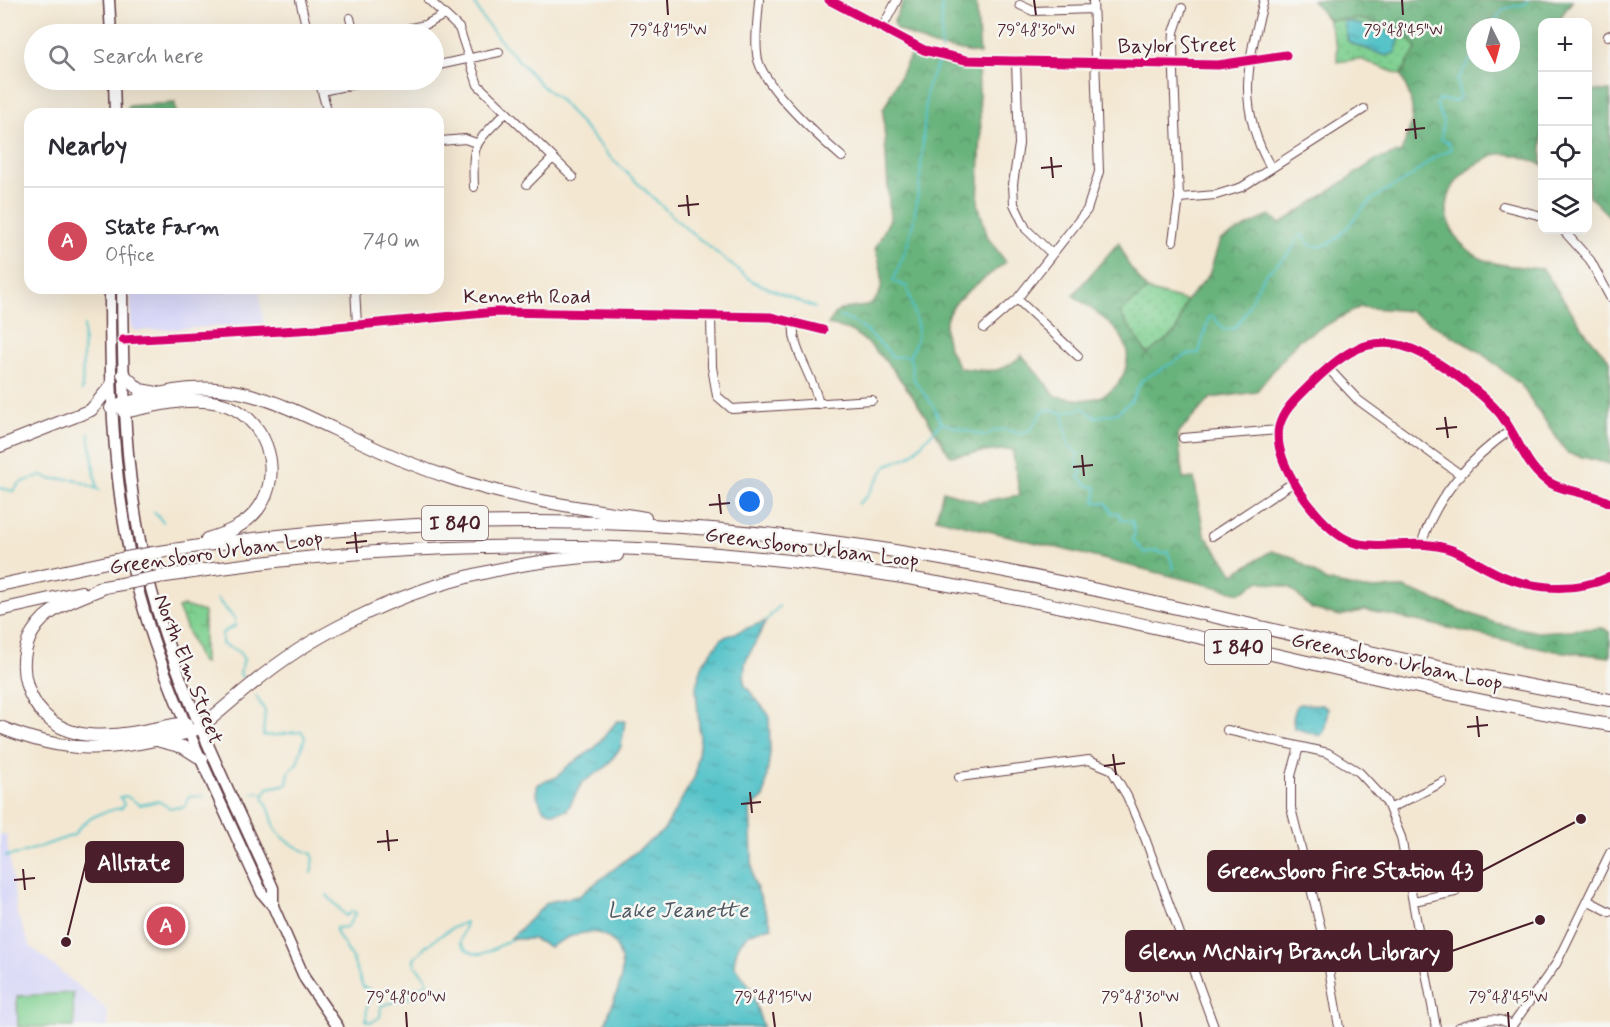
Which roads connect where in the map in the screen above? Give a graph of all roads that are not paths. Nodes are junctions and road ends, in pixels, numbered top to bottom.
1 (109, 0) edge
2 (300, 0) edge
3 (429, 0) edge
4 (759, 0) edge
5 (829, 0) edge
6 (897, 0) edge
7 (1264, 0) edge
8 (1093, 4) edge
9 (1020, 5) dead end
10 (1182, 8) dead end
11 (444, 15) junction
12 (350, 18) dead end
13 (110, 24) edge
14 (306, 24) edge
15 (352, 24) edge
16 (427, 24) edge
17 (882, 27) junction
18 (499, 52) dead end
19 (1286, 55) dead end
20 (469, 58) junction
21 (1016, 62) junction
22 (1250, 62) junction
23 (444, 64) edge
24 (1096, 64) junction
25 (1174, 64) junction
26 (114, 90) edge
27 (327, 90) edge
28 (322, 91) joint
29 (115, 108) edge
30 (326, 108) edge
31 (1364, 109) dead end
32 (506, 112) junction
33 (444, 141) edge
34 (476, 143) junction
35 (553, 158) junction
36 (842, 158) dead end
37 (1271, 168) junction
38 (573, 177) dead end
39 (527, 184) dead end
40 (474, 188) dead end
41 (1179, 198) junction
42 (1503, 206) dead end
43 (1538, 215) edge
44 (1567, 234) edge
45 (1173, 241) dead end
46 (1052, 254) junction
47 (110, 294) edge
48 (122, 294) edge
49 (356, 294) edge
50 (1610, 297) edge
51 (1017, 298) junction
52 (711, 315) junction
53 (794, 321) junction
54 (357, 324) junction
55 (984, 328) dead end
56 (823, 330) dead end
57 (123, 340) junction
58 (1078, 356) dead end
59 (1327, 368) junction
60 (123, 374) junction
61 (111, 387) junction
62 (158, 393) junction
63 (872, 400) dead end
64 (819, 404) junction
65 (119, 408) junction
66 (1278, 430) junction
67 (1510, 430) junction
68 (1183, 438) dead end
69 (0, 446) edge
70 (1461, 475) junction
71 (1294, 482) junction
72 (1610, 503) edge
73 (735, 531) junction
74 (1212, 536) dead end
75 (1422, 542) junction
76 (176, 550) junction
77 (689, 552) junction
78 (1610, 577) edge
79 (0, 585) edge
80 (105, 587) junction
81 (0, 610) edge
82 (1610, 700) edge
83 (1610, 725) edge
84 (0, 727) edge
85 (192, 727) junction
86 (1227, 730) dead end
87 (159, 741) junction
88 (1299, 747) junction
89 (202, 759) junction
90 (959, 777) dead end
91 (1443, 782) dead end
92 (1391, 808) junction
93 (1610, 853) edge
94 (1455, 892) dead end
95 (1587, 900) junction
96 (1414, 901) junction
97 (273, 906) junction
98 (1610, 912) edge
99 (338, 1027) edge
100 (1214, 1027) edge
101 (1340, 1027) edge
102 (1436, 1027) edge
103 (1459, 1027) edge
104 (1511, 1027) edge

1 - 13 main road
2 - 14 street
3 - 11 street
4 - 36 street
5 - 17 street, Baylor Street
6 - 17 street
7 - 22 street
8 - 9 street
8 - 24 street
10 - 25 street
11 - 16 street
11 - 20 street
12 - 15 street
17 - 21 street, Baylor Street
18 - 20 street
19 - 22 street, Baylor Street
20 - 23 street
20 - 32 street
21 - 24 street, Baylor Street
21 - 46 street
22 - 25 street, Baylor Street
22 - 37 street
24 - 25 street, Baylor Street
24 - 46 street
25 - 41 street
26 - 29 main road
27 - 28 street
28 - 30 street
31 - 37 street
32 - 34 street
32 - 35 street
33 - 34 street
34 - 40 street
35 - 38 street
35 - 39 street
37 - 41 street
41 - 45 street
42 - 43 street
44 - 50 street
46 - 51 street
47 - 61 main road, North Elm Street
48 - 57 main road, North Elm Street
49 - 54 street
51 - 55 street
51 - 58 street
52 - 53 street, Kenneth Road
52 - 54 street, Kenneth Road
52 - 64 street
53 - 56 street, Kenneth Road
53 - 64 street
54 - 57 street, Kenneth Road
57 - 60 main road, North Elm Street
59 - 66 street
59 - 67 street
59 - 70 street
60 - 62 highway
60 - 65 main road, North Elm Street
61 - 65 main road, North Elm Street
61 - 69 highway
62 - 65 highway
62 - 73 highway
63 - 64 street
65 - 76 highway
65 - 85 main road, North Elm Street
66 - 68 street
66 - 71 street
67 - 70 street
67 - 72 street
70 - 75 street
71 - 74 street
71 - 75 street
73 - 76 highway, Greensboro Urban Loop / I 840
73 - 82 highway, Greensboro Urban Loop / I 840
75 - 78 street
76 - 79 highway, Greensboro Urban Loop / I 840, bridge
77 - 80 highway, Greensboro Urban Loop / I 840, bridge
77 - 83 highway, Greensboro Urban Loop / I 840
77 - 85 highway
80 - 81 highway, Greensboro Urban Loop / I 840
80 - 85 highway
84 - 87 highway
85 - 87 highway
85 - 89 main road, North Elm Street
85 - 97 main road, North Elm Street
86 - 88 street
87 - 89 highway
88 - 92 street
88 - 101 street
89 - 97 main road, North Elm Street
90 - 100 street
91 - 92 street
92 - 96 street
93 - 95 street
94 - 96 street
95 - 98 street
95 - 104 street
96 - 102 street
97 - 99 main road, North Elm Street
103 - 104 street

